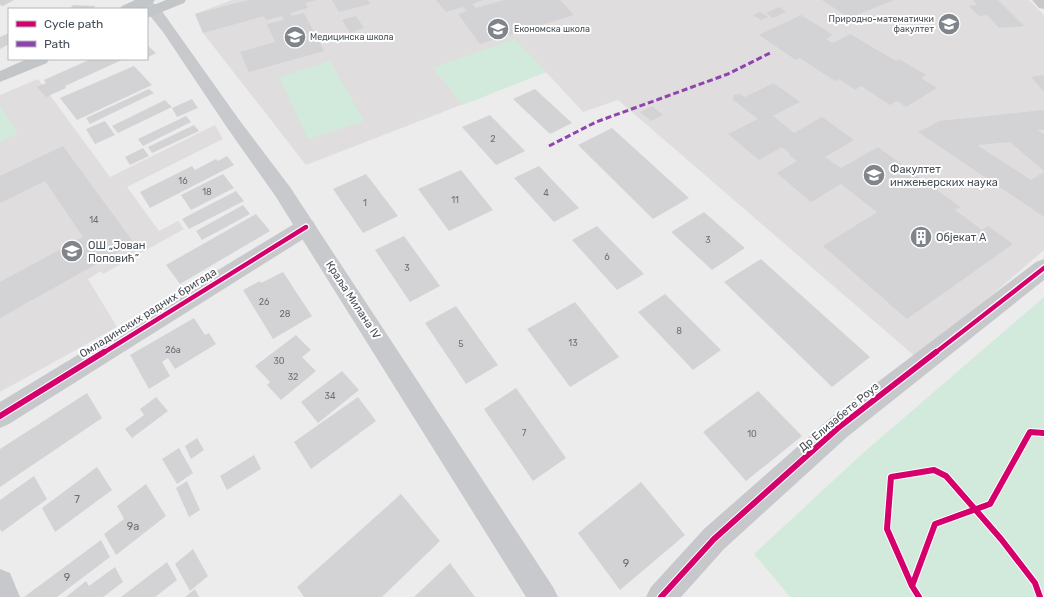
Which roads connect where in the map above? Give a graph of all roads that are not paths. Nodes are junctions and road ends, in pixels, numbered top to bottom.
1 (179, 0) edge
2 (1039, 0) edge
3 (149, 4) edge
4 (1044, 5) edge
5 (131, 8) edge
6 (10, 60) edge
7 (39, 60) edge
8 (0, 64) edge
9 (0, 77) edge
10 (306, 227) junction
11 (1044, 268) edge
12 (0, 416) edge
13 (0, 583) edge
14 (5, 597) edge
15 (543, 597) edge
16 (661, 597) edge

1 - 3 main road
2 - 4 street
3 - 5 main road
3 - 10 main road, Краља Милана IV
6 - 8 main road
7 - 9 main road
10 - 12 street, Омладинских радних бригада
10 - 15 main road, Краља Милана IV
11 - 16 street, Др Елизабете Роуз
13 - 14 street

